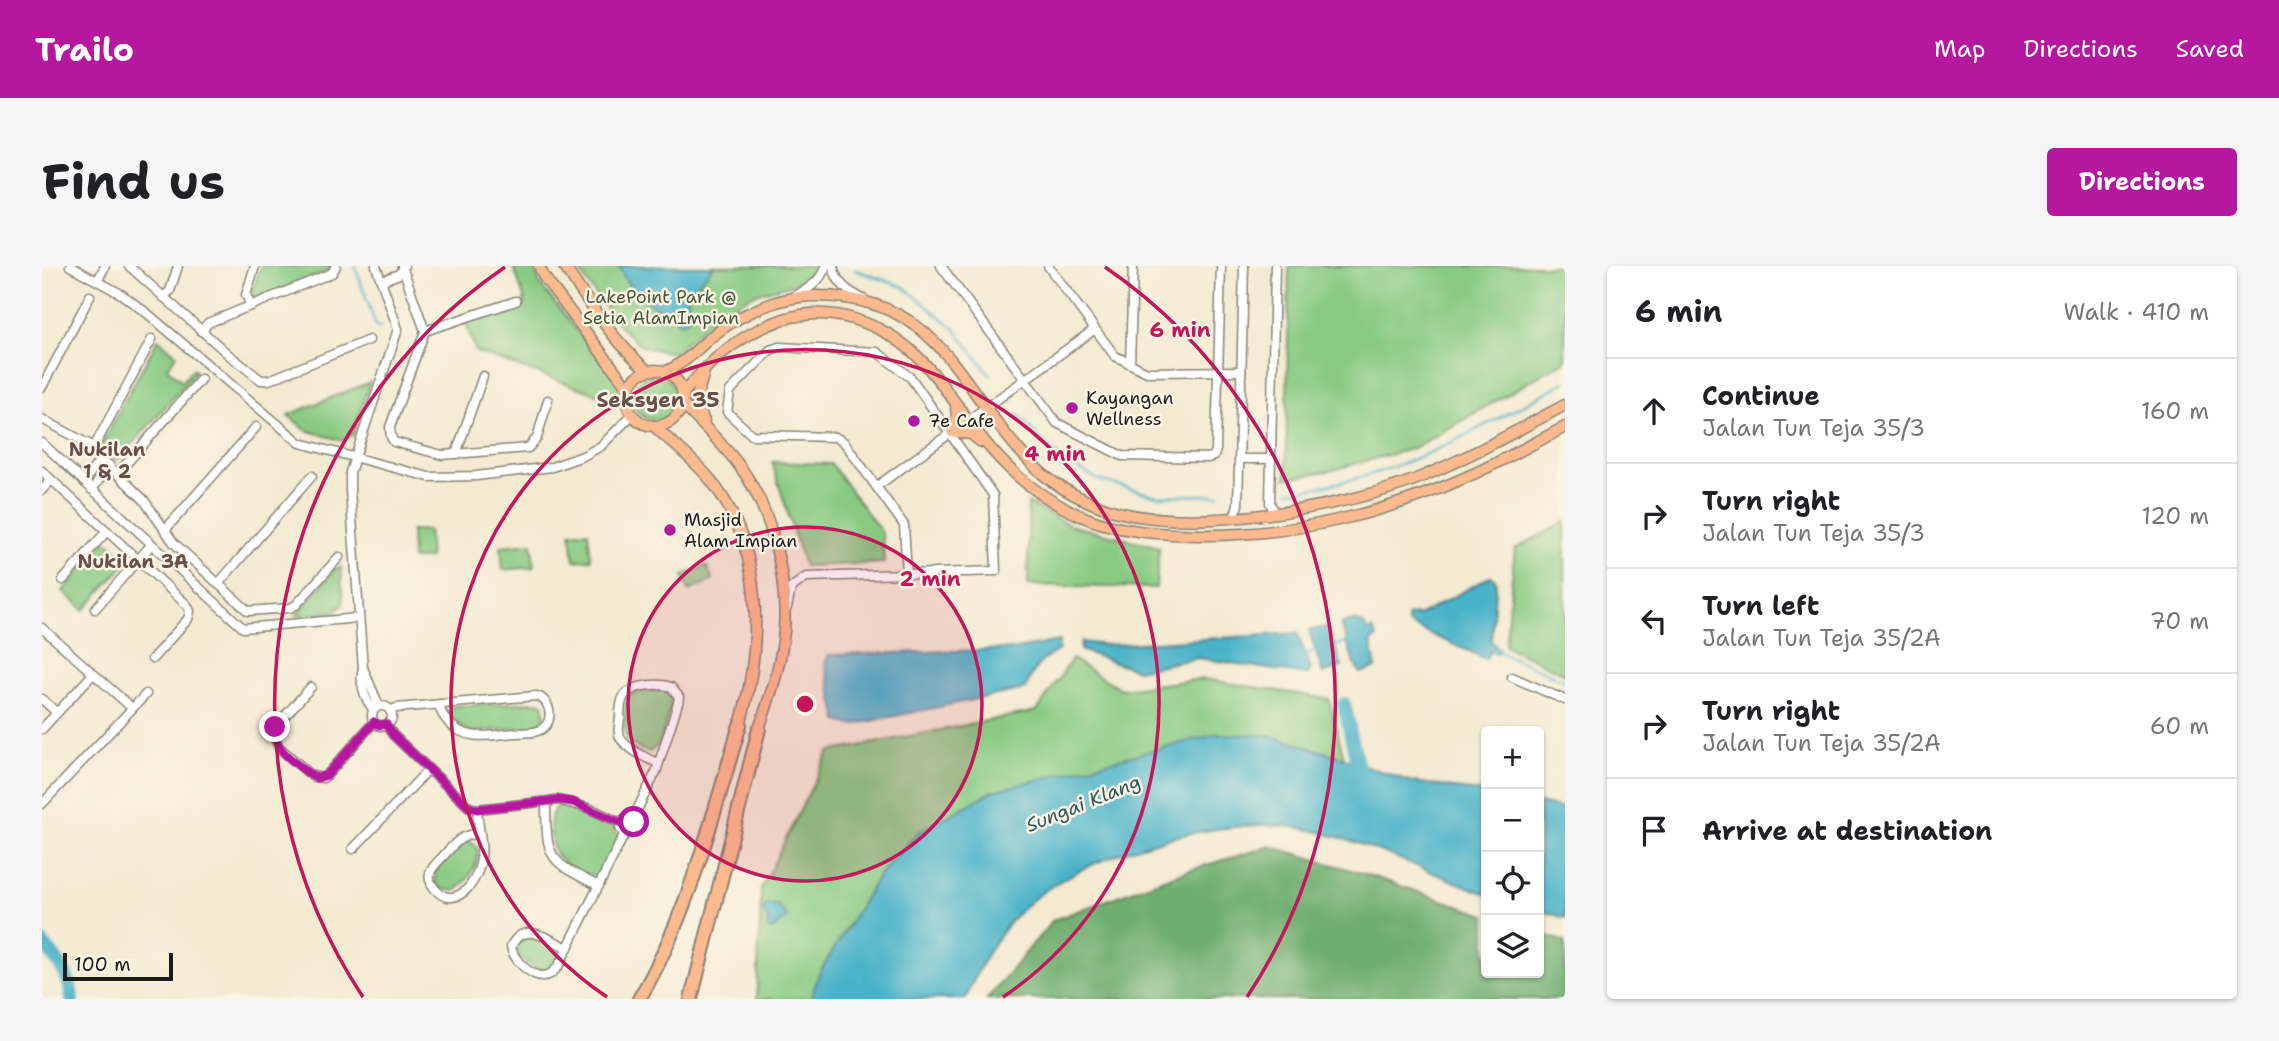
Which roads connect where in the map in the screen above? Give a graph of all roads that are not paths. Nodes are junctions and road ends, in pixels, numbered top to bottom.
1 (71, 266) edge
2 (105, 266) edge
3 (129, 266) edge
4 (178, 266) edge
5 (256, 266) edge
6 (402, 266) edge
7 (539, 266) edge
8 (564, 266) edge
9 (826, 266) edge
10 (833, 266) edge
11 (941, 266) edge
12 (1048, 266) edge
13 (1133, 266) edge
14 (1221, 266) edge
15 (1244, 266) edge
16 (1275, 266) edge
17 (379, 267) edge
18 (335, 268) edge
19 (88, 270) edge
20 (98, 280) junction
21 (381, 281) junction
22 (90, 296) dead end
23 (163, 297) junction
24 (785, 299) junction
25 (516, 301) dead end
26 (868, 302) junction
27 (251, 306) junction
28 (1095, 329) junction
29 (201, 331) junction
30 (425, 331) junction
31 (152, 340) dead end
32 (369, 340) dead end
33 (1130, 364) junction
34 (707, 365) junction
35 (648, 371) junction
36 (1218, 371) junction
37 (665, 372) junction
38 (1241, 372) junction
39 (482, 376) dead end
40 (201, 379) dead end
41 (1024, 380) junction
42 (42, 387) edge
43 (629, 389) junction
44 (683, 394) junction
45 (548, 400) dead end
46 (955, 400) junction
47 (683, 405) junction
48 (1565, 405) edge
49 (986, 408) junction
50 (632, 415) junction
51 (42, 419) edge
52 (970, 420) junction
53 (654, 426) junction
54 (256, 427) dead end
55 (1565, 427) edge
56 (709, 430) junction
57 (951, 433) junction
58 (42, 443) edge
59 (94, 447) junction
60 (989, 447) junction
61 (456, 454) junction
62 (355, 457) junction
63 (101, 458) junction
64 (1239, 459) junction
65 (1271, 459) junction
66 (109, 465) junction
67 (42, 471) edge
68 (118, 473) junction
69 (312, 477) dead end
70 (51, 480) junction
71 (84, 482) junction
72 (877, 486) junction
73 (42, 490) edge
74 (92, 490) junction
75 (1275, 513) junction
76 (1234, 517) junction
77 (165, 530) junction
78 (107, 531) junction
79 (151, 545) junction
80 (339, 557) dead end
81 (138, 560) junction
82 (907, 574) junction
83 (63, 580) dead end
84 (218, 584) junction
85 (94, 609) dead end
86 (359, 618) junction
87 (784, 627) junction
88 (42, 628) edge
89 (152, 659) dead end
90 (363, 668) junction
91 (93, 674) junction
92 (1512, 677) dead end
93 (311, 687) dead end
94 (146, 694) dead end
95 (42, 699) edge
96 (1565, 700) edge
97 (439, 704) junction
98 (377, 705) junction
99 (132, 708) junction
100 (390, 711) junction
101 (57, 712) junction
102 (374, 722) junction
103 (386, 724) junction
104 (740, 725) joint
105 (42, 729) edge
106 (760, 729) joint
107 (658, 763) junction
108 (429, 769) junction
109 (546, 802) junction
110 (42, 804) edge
111 (477, 809) junction
112 (632, 820) junction
113 (621, 823) junction
114 (625, 833) junction
115 (479, 834) junction
116 (353, 849) dead end
117 (599, 886) junction
118 (568, 948) junction
119 (639, 999) edge
120 (691, 999) edge

1 - 19 street
2 - 20 street
3 - 23 street
4 - 23 street
5 - 27 street
6 - 21 street
6 - 30 street
7 - 43 main road
8 - 35 main road
9 - 24 street
10 - 26 street
11 - 41 street
12 - 28 street
13 - 33 street
14 - 36 street
15 - 38 street
16 - 65 street
17 - 21 street
18 - 27 street
19 - 20 street
20 - 62 street
21 - 62 street
22 - 42 street
23 - 29 street
24 - 26 main road
24 - 37 main road
25 - 30 street
26 - 49 main road
27 - 29 street
28 - 33 street
28 - 41 street
29 - 32 street
30 - 61 street
31 - 59 street
33 - 36 street
34 - 44 main road
34 - 46 main road
34 - 56 main road
35 - 37 main road
35 - 43 main road
36 - 38 street
36 - 41 street
37 - 44 main road
38 - 64 street
39 - 61 street
40 - 68 street
41 - 49 street
43 - 50 main road
44 - 47 main road
45 - 61 street
46 - 52 main road
46 - 57 main road
47 - 53 main road
47 - 56 main road
48 - 75 main road
49 - 52 street
49 - 76 main road
50 - 53 main road
50 - 62 street
51 - 59 street
52 - 57 street
52 - 60 main road
53 - 104 main road
54 - 77 street
55 - 60 main road
56 - 87 main road
57 - 60 main road
57 - 72 street
57 - 72 street
57 - 82 street
58 - 71 street
59 - 63 street
62 - 86 street
63 - 66 street
63 - 71 street
64 - 65 street
64 - 76 street
65 - 75 street
66 - 68 street
66 - 74 street
67 - 70 street
68 - 77 street
69 - 84 street
70 - 73 street
70 - 78 street
71 - 74 street
72 - 82 street
74 - 79 street
75 - 76 main road
77 - 84 street
78 - 81 street
78 - 83 street
79 - 81 street
79 - 86 street
80 - 84 street
81 - 85 street
81 - 89 street
82 - 87 street
86 - 90 street
87 - 106 main road
88 - 91 street
90 - 98 street
90 - 98 street
91 - 99 street
91 - 101 street
92 - 96 street
93 - 102 street
94 - 99 street
95 - 101 street
97 - 97 street
97 - 100 street
98 - 100 street
98 - 102 street
99 - 110 street
100 - 103 street
101 - 105 street
102 - 103 street
103 - 108 street
104 - 119 highway
106 - 120 highway
107 - 107 street
107 - 112 street
108 - 111 street
108 - 116 street
109 - 111 street
109 - 113 street
109 - 117 street
111 - 115 street
112 - 113 street
112 - 114 street
113 - 114 street
114 - 117 street
115 - 115 street
117 - 118 street
118 - 118 street

